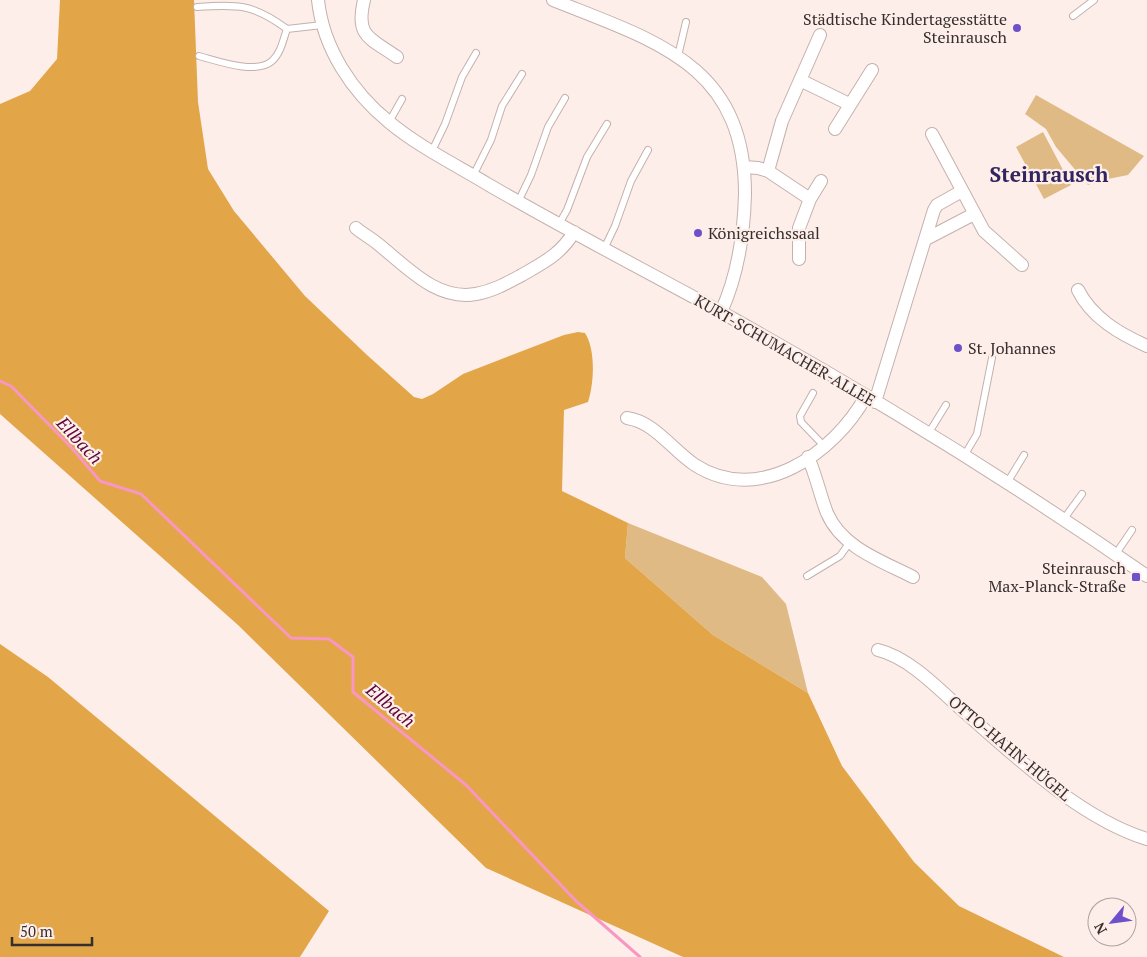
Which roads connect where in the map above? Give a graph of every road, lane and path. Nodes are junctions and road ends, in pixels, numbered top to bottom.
1 (318, 0) edge
2 (364, 0) edge
3 (553, 0) edge
4 (1094, 0) edge
5 (197, 7) dead end
6 (1073, 16) dead end
7 (686, 22) dead end
8 (322, 24) junction
9 (287, 29) junction
10 (820, 36) dead end
11 (476, 53) dead end
12 (199, 56) dead end
13 (678, 56) junction
14 (397, 57) dead end
15 (872, 70) dead end
16 (522, 74) dead end
17 (800, 80) junction
18 (565, 98) dead end
19 (402, 99) dead end
20 (850, 104) junction
21 (389, 122) junction
22 (608, 124) dead end
23 (836, 129) dead end
24 (932, 134) dead end
25 (648, 150) dead end
26 (432, 151) junction
27 (744, 167) junction
28 (768, 171) junction
29 (473, 176) junction
30 (821, 181) dead end
31 (962, 190) junction
32 (810, 198) junction
33 (518, 202) junction
34 (974, 214) junction
35 (559, 224) junction
36 (356, 228) dead end
37 (574, 232) junction
38 (926, 239) junction
39 (604, 249) junction
40 (798, 259) dead end
41 (1022, 265) dead end
42 (1078, 290) dead end
43 (721, 312) junction
44 (1147, 346) edge
45 (992, 358) dead end
46 (813, 393) dead end
47 (870, 399) junction
48 (946, 406) dead end
49 (627, 418) dead end
50 (928, 434) junction
51 (824, 446) junction
52 (1024, 455) dead end
53 (964, 456) junction
54 (808, 457) junction
55 (1007, 483) junction
56 (1082, 494) dead end
57 (1063, 520) junction
58 (1132, 530) dead end
59 (850, 542) junction
60 (1115, 554) junction
61 (807, 576) dead end
62 (913, 576) dead end
63 (1147, 576) edge
64 (878, 650) dead end
65 (1147, 838) edge

1 - 8 street, KURT-SCHUMACHER-ALLEE
2 - 14 street
3 - 13 street
4 - 6 lane
5 - 9 lane
7 - 13 lane
8 - 9 lane
8 - 21 street, KURT-SCHUMACHER-ALLEE
9 - 12 lane
10 - 17 street
11 - 26 lane
13 - 27 street
15 - 20 street
16 - 29 lane
17 - 20 street
17 - 28 street
18 - 33 lane
19 - 21 lane
20 - 23 street
21 - 26 street, KURT-SCHUMACHER-ALLEE
22 - 35 lane
24 - 31 street
25 - 39 lane
26 - 29 street, KURT-SCHUMACHER-ALLEE
27 - 28 street
27 - 43 street
28 - 32 street
29 - 33 street, KURT-SCHUMACHER-ALLEE
30 - 32 street
31 - 34 street
31 - 38 street
32 - 40 street
33 - 35 street, KURT-SCHUMACHER-ALLEE
34 - 38 street
34 - 41 street
35 - 37 street, KURT-SCHUMACHER-ALLEE
36 - 37 street
37 - 39 street, KURT-SCHUMACHER-ALLEE
38 - 47 street
39 - 43 street, KURT-SCHUMACHER-ALLEE
42 - 44 street
43 - 47 street, KURT-SCHUMACHER-ALLEE
45 - 53 lane
46 - 51 lane
47 - 50 street, KURT-SCHUMACHER-ALLEE
47 - 51 street
48 - 50 lane
49 - 54 street
50 - 53 street, KURT-SCHUMACHER-ALLEE
51 - 54 street
52 - 55 lane
53 - 55 street, KURT-SCHUMACHER-ALLEE
54 - 59 street
55 - 57 street, KURT-SCHUMACHER-ALLEE
56 - 57 lane
57 - 60 street, KURT-SCHUMACHER-ALLEE
58 - 60 lane
59 - 61 lane
59 - 62 street
60 - 63 street, KURT-SCHUMACHER-ALLEE
64 - 65 street, OTTO-HAHN-HÜGEL

